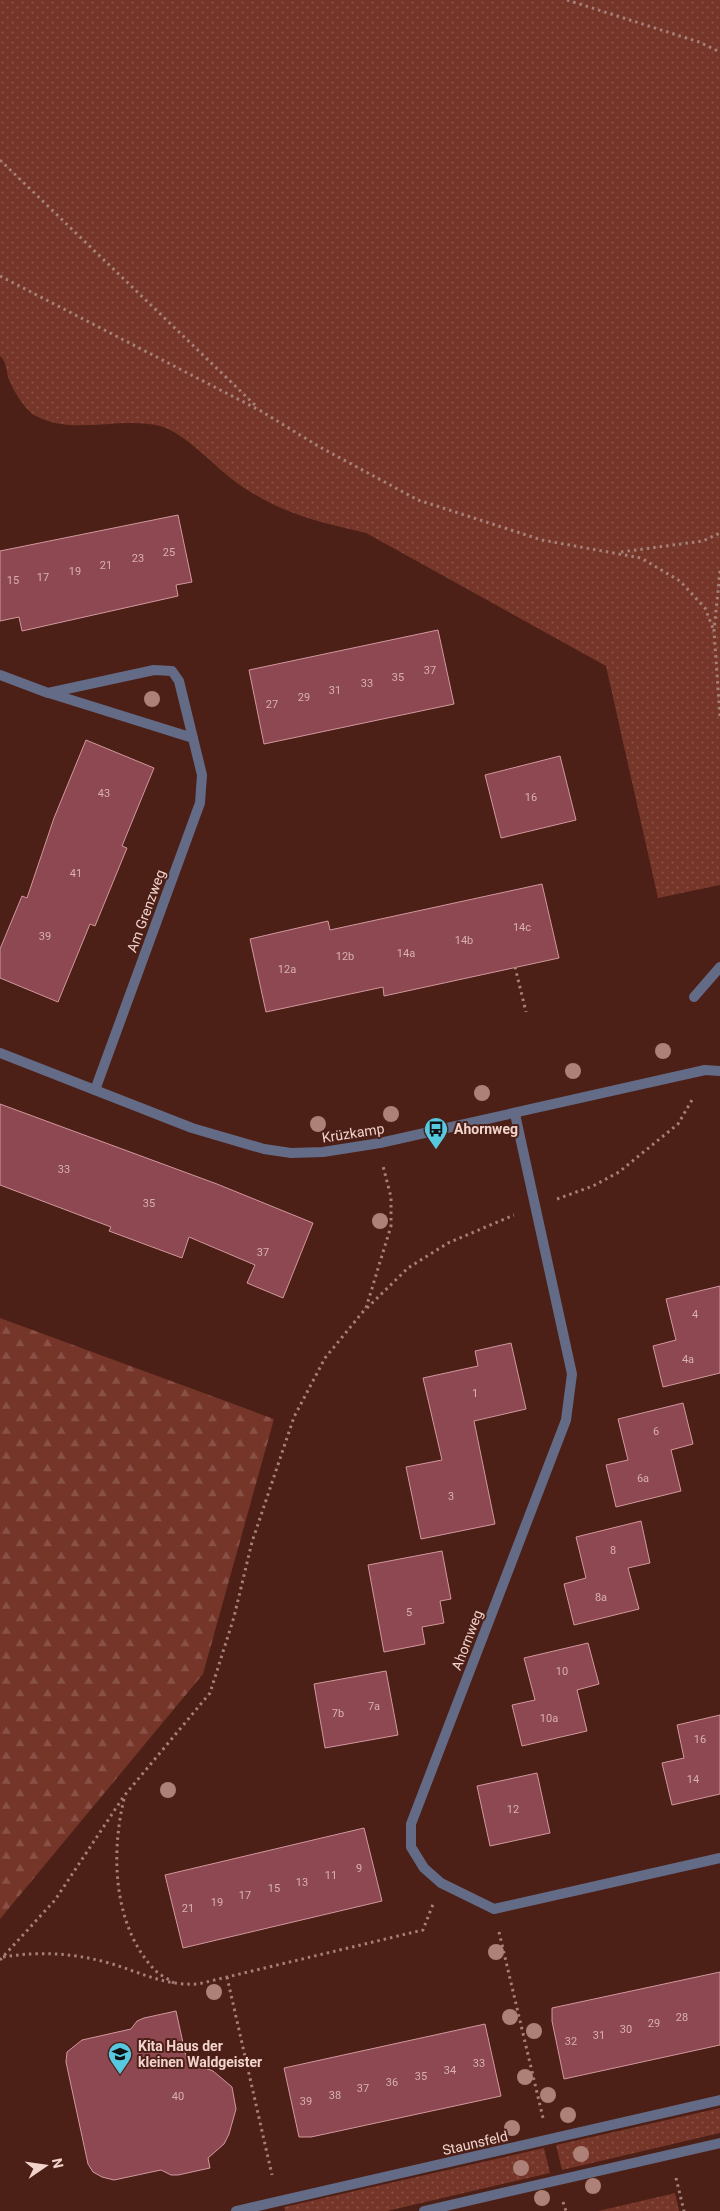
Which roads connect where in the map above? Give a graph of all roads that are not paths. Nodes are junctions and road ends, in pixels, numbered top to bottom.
1 (0, 675) edge
2 (48, 693) junction
3 (193, 738) junction
4 (720, 967) edge
5 (694, 997) dead end
6 (0, 1053) edge
7 (720, 1070) edge
8 (95, 1090) junction
9 (515, 1114) junction
10 (720, 1858) edge
11 (720, 2100) edge
12 (720, 2143) edge
13 (236, 2211) edge
14 (424, 2211) edge

1 - 2 street
2 - 3 street
2 - 3 street, Am Grenzweg
3 - 8 street, Am Grenzweg
4 - 5 street
6 - 8 street, Krüzkamp
7 - 9 street, Krüzkamp
8 - 9 street, Krüzkamp
9 - 10 street, Ahornweg
11 - 13 street, Staunsfeld
12 - 14 street

